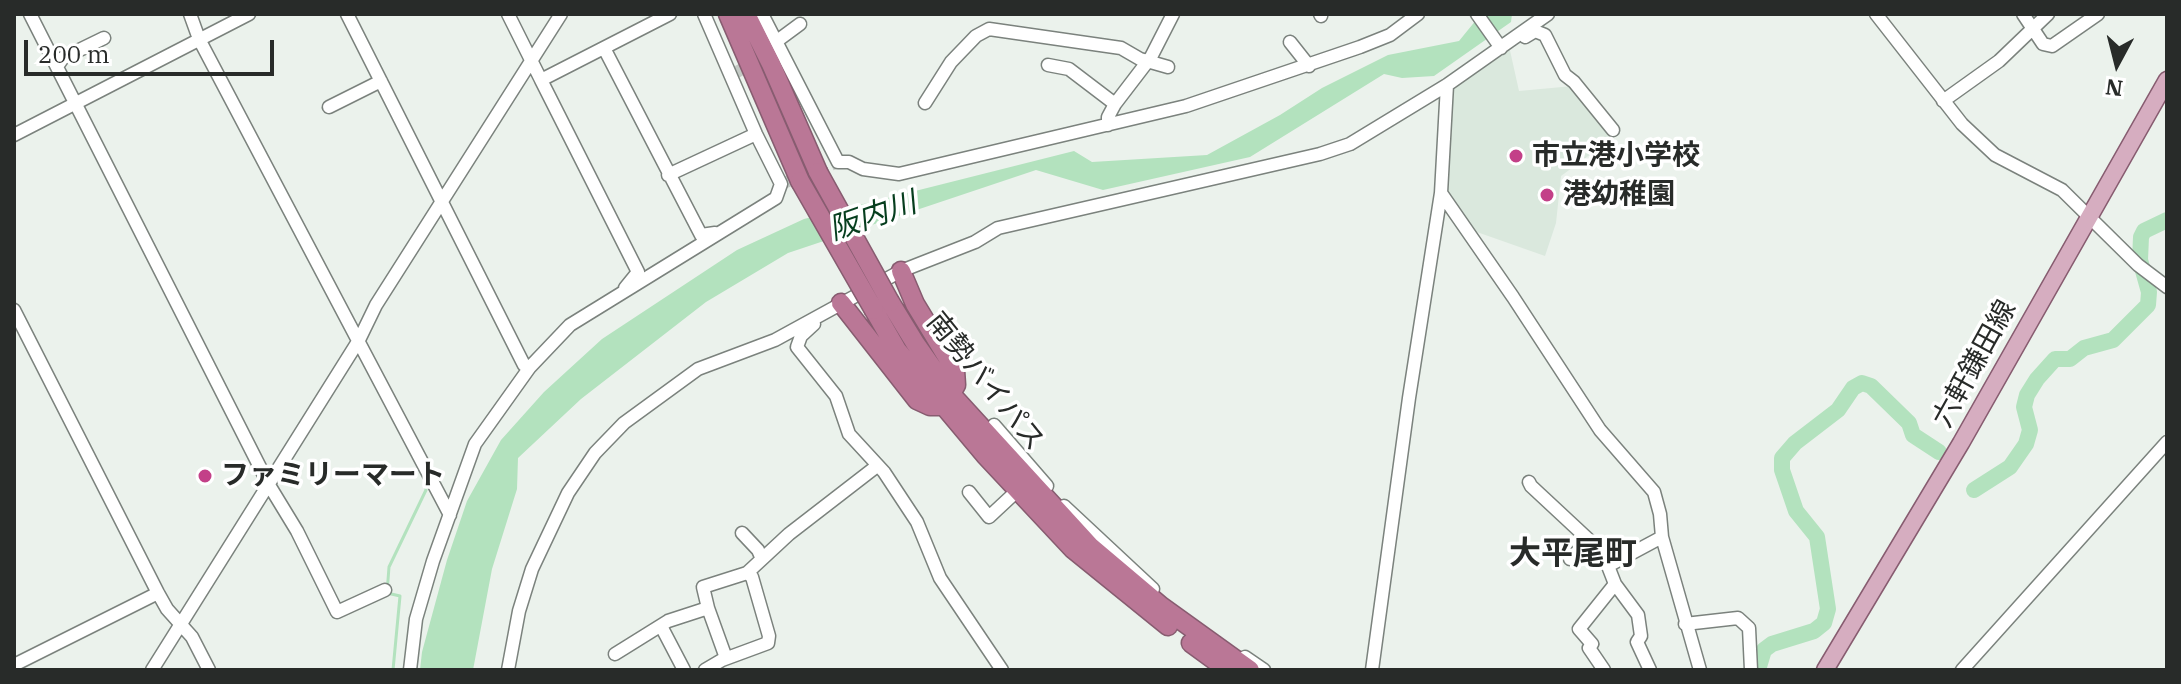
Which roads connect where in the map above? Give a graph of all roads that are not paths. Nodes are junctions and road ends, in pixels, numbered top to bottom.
1 (30, 14) edge
2 (190, 14) edge
3 (249, 14) edge
4 (347, 14) edge
5 (508, 14) edge
6 (561, 14) edge
7 (670, 14) edge
8 (704, 14) edge
9 (728, 14) edge
10 (746, 14) edge
11 (762, 14) edge
12 (1173, 14) edge
13 (1418, 14) edge
14 (1477, 14) edge
15 (1548, 14) edge
16 (1876, 14) edge
17 (2023, 14) edge
18 (2048, 14) edge
19 (2098, 14) edge
20 (800, 24) dead end
21 (2032, 27) junction
22 (104, 38) dead end
23 (199, 39) junction
24 (777, 41) junction
25 (1290, 42) dead end
26 (1503, 44) junction
27 (604, 48) junction
28 (1148, 60) junction
29 (532, 62) junction
30 (58, 65) junction
31 (1048, 65) dead end
32 (1264, 66) dead end
33 (1309, 66) junction
34 (1168, 67) dead end
35 (1273, 78) junction
36 (541, 80) junction
37 (2167, 80) edge
38 (381, 81) junction
39 (1447, 85) junction
40 (1943, 101) junction
41 (76, 102) junction
42 (2167, 102) edge
43 (925, 103) dead end
44 (1115, 104) junction
45 (329, 107) dead end
46 (1108, 125) junction
47 (1613, 130) dead end
48 (756, 134) junction
49 (14, 135) edge
50 (668, 175) junction
51 (1441, 193) junction
52 (443, 203) junction
53 (2092, 219) junction
54 (722, 232) junction
55 (901, 271) junction
56 (2167, 287) edge
57 (621, 294) junction
58 (841, 303) junction
59 (882, 306) junction
60 (14, 310) edge
61 (821, 315) junction
62 (359, 340) junction
63 (530, 367) junction
64 (947, 400) junction
65 (994, 425) dead end
66 (2167, 442) edge
67 (877, 466) junction
68 (1529, 482) dead end
69 (269, 485) junction
70 (1018, 490) junction
71 (969, 492) dead end
72 (450, 515) junction
73 (742, 533) dead end
74 (1662, 537) junction
75 (1589, 540) junction
76 (761, 557) junction
77 (1570, 559) dead end
78 (1608, 566) junction
79 (747, 573) junction
80 (1615, 584) junction
81 (385, 590) dead end
82 (158, 593) junction
83 (708, 608) junction
84 (181, 623) junction
85 (1685, 624) junction
86 (661, 626) junction
87 (615, 654) dead end
88 (726, 658) junction
89 (14, 665) edge
90 (1369, 669) edge
91 (152, 670) edge
92 (209, 670) edge
93 (410, 670) edge
94 (508, 670) edge
95 (684, 670) edge
96 (705, 670) edge
97 (1002, 670) edge
98 (1228, 670) edge
99 (1250, 670) edge
100 (1264, 670) edge
101 (1604, 670) edge
102 (1650, 670) edge
103 (1700, 670) edge
104 (1751, 670) edge
105 (1825, 670) edge
106 (1835, 670) edge
107 (1962, 670) edge

1 - 30 street
2 - 23 street
3 - 23 street
4 - 38 street
5 - 29 street
6 - 29 street
7 - 27 street
8 - 48 street
9 - 59 highway, 南勢バイパス, bridge
10 - 59 highway, 南勢バイパス, bridge
11 - 24 street
12 - 28 street
13 - 33 street
14 - 26 street
15 - 26 street
16 - 40 street
17 - 21 street
18 - 21 street
19 - 21 street
20 - 24 street
21 - 40 street
22 - 30 street
23 - 41 street
23 - 62 street
24 - 46 street
25 - 33 street
26 - 39 street
26 - 47 street
27 - 36 street
27 - 50 street
28 - 34 street
28 - 43 street
28 - 44 street
29 - 36 street
29 - 52 street
30 - 41 street
31 - 44 street
32 - 35 street
33 - 35 street
35 - 46 street
36 - 57 street
37 - 53 main road, 六軒鎌田線
38 - 45 street
38 - 52 street
39 - 51 street
39 - 55 street
40 - 53 street
41 - 49 street
41 - 69 street
42 - 53 main road, 六軒鎌田線
44 - 46 street
48 - 50 street
48 - 54 street
50 - 54 street
51 - 74 street
51 - 90 street
52 - 62 street
52 - 63 street
53 - 56 street
53 - 105 main road, 六軒鎌田線
53 - 106 main road, 六軒鎌田線
54 - 57 street
55 - 58 street
55 - 64 highway
57 - 63 street
58 - 61 street
58 - 64 highway
59 - 64 highway, 南勢バイパス
60 - 82 street
61 - 67 street
61 - 94 street
62 - 69 street
62 - 72 street
63 - 72 street
64 - 70 highway, 南勢バイパス
64 - 99 highway, 南勢バイパス
65 - 100 street
66 - 107 street
67 - 76 street
67 - 97 street
68 - 75 street
69 - 81 street
69 - 84 street
70 - 71 street
70 - 98 highway, 南勢バイパス
72 - 93 street
73 - 76 street
74 - 78 street
74 - 85 street
75 - 77 street
75 - 78 street
76 - 79 street
78 - 80 street
79 - 83 street
79 - 88 street
80 - 101 street
80 - 102 street
82 - 84 street
82 - 89 street
83 - 86 street
83 - 88 street
84 - 91 street
84 - 92 street
85 - 103 street
85 - 104 street
86 - 87 street
86 - 95 street
88 - 96 street

